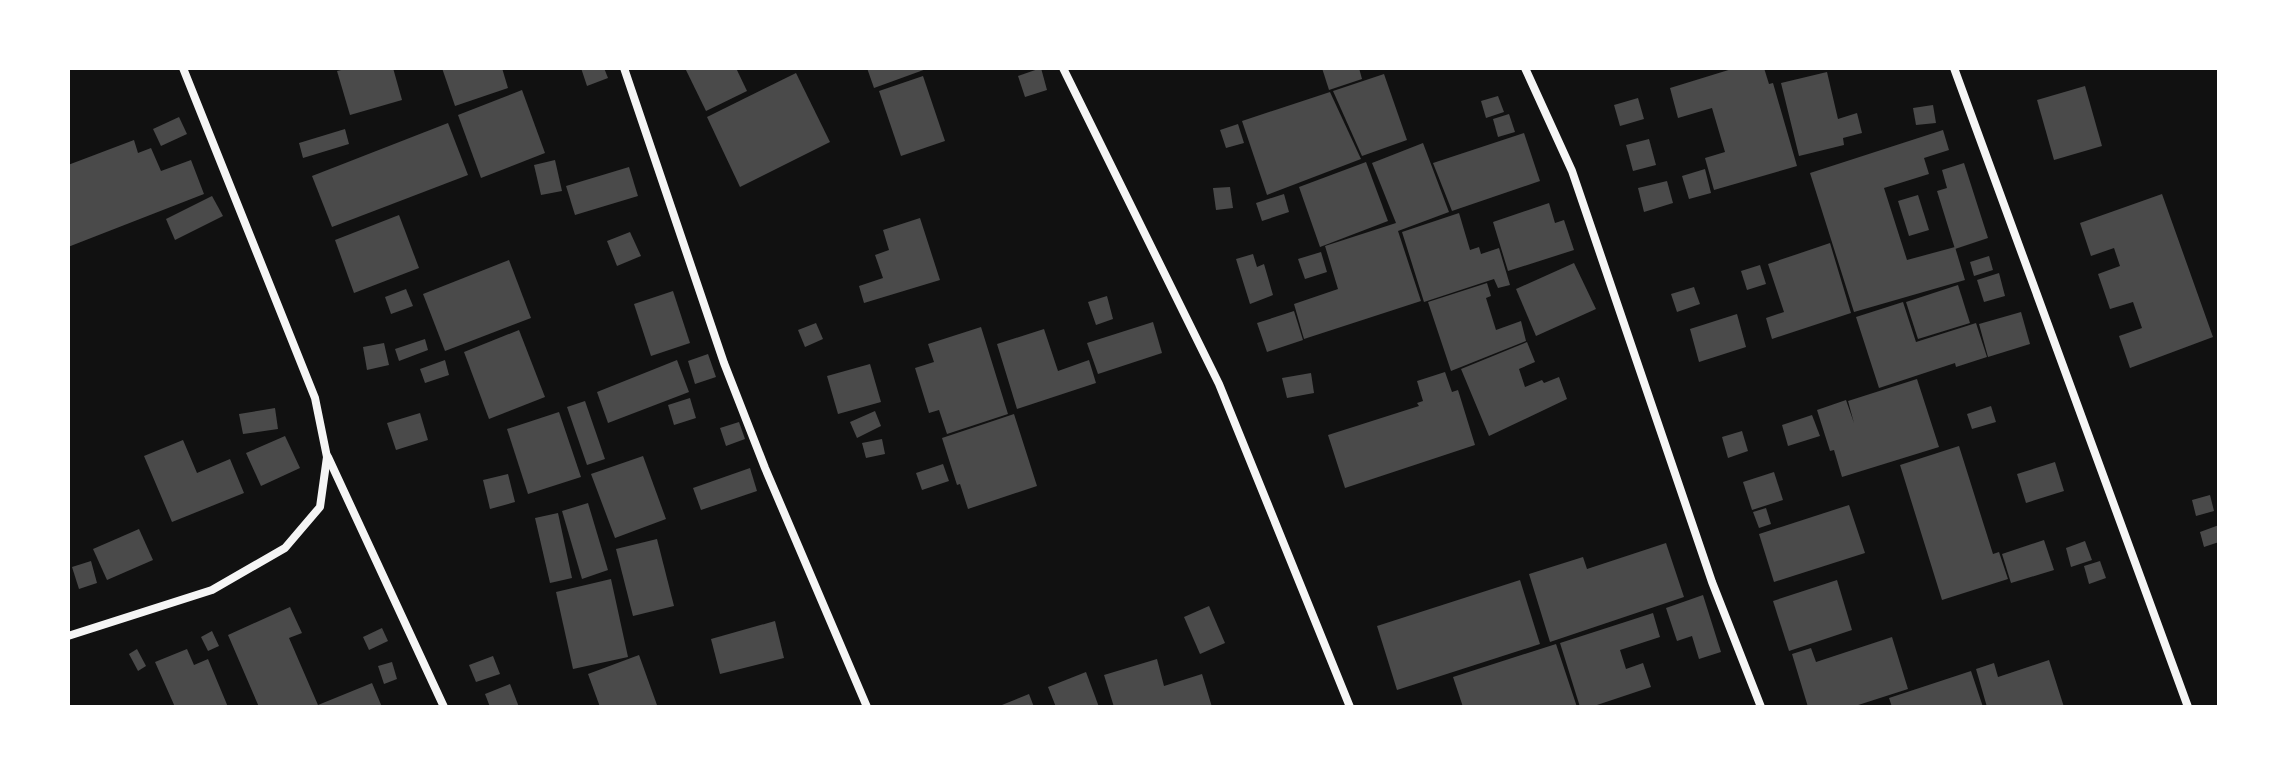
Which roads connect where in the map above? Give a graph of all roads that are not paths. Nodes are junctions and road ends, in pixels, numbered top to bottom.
1 (183, 68) edge
2 (624, 68) edge
3 (1063, 68) edge
4 (1525, 68) edge
5 (1954, 68) edge
6 (327, 457) junction
7 (68, 636) edge
8 (444, 707) edge
9 (867, 707) edge
10 (1350, 707) edge
11 (1761, 707) edge
12 (2188, 707) edge

1 - 6 street
2 - 9 street
3 - 10 street
4 - 11 street
5 - 12 street
6 - 7 street
6 - 8 street

